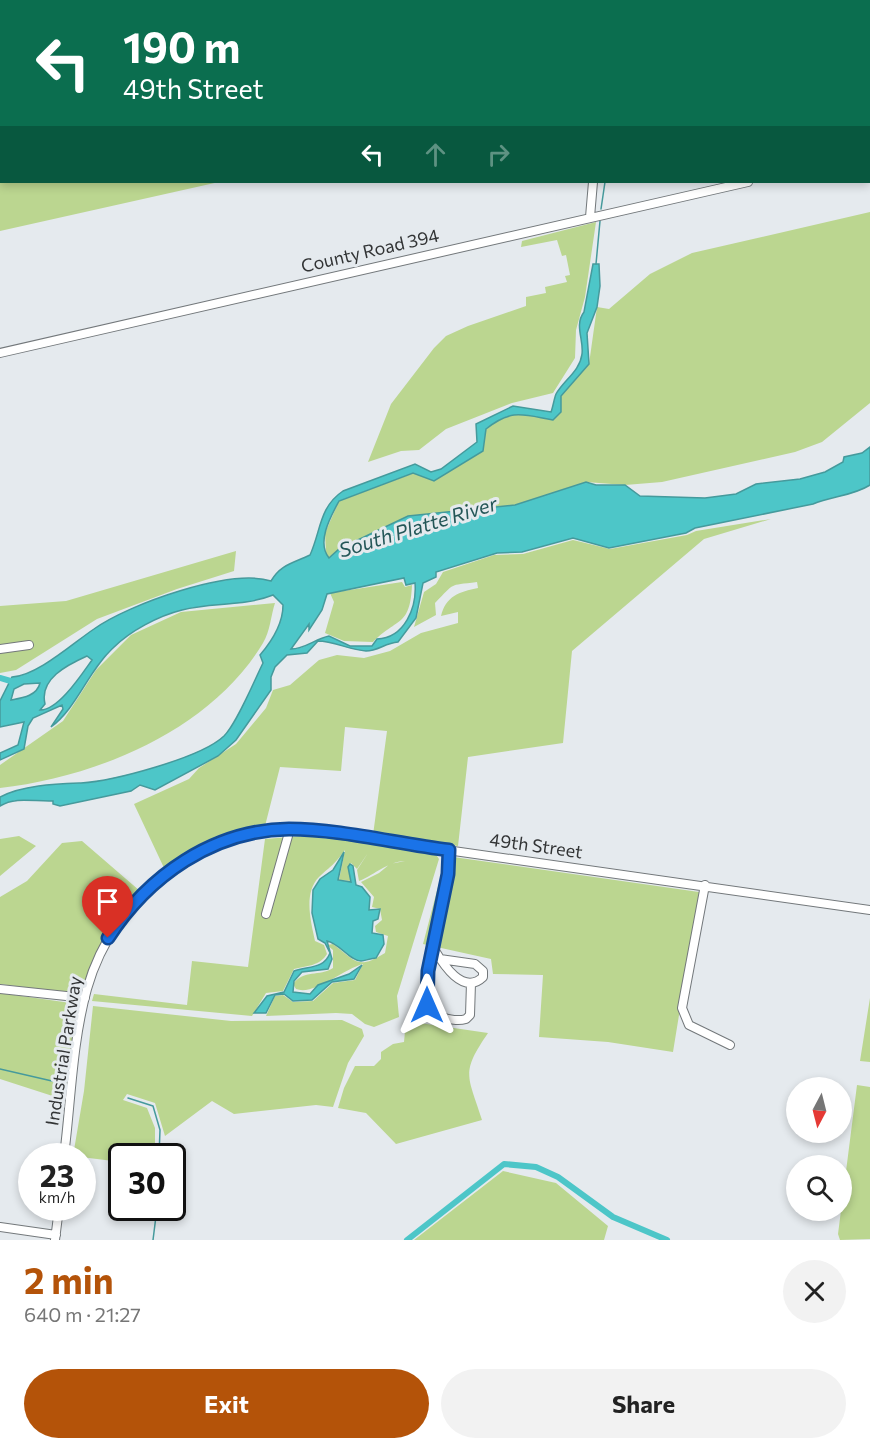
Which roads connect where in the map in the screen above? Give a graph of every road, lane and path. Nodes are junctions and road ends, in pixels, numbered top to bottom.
1 (593, 183) edge
2 (743, 183) edge
3 (590, 217) junction
4 (0, 353) edge
5 (29, 645) dead end
6 (0, 649) edge
7 (290, 829) junction
8 (449, 850) junction
9 (200, 852) joint
10 (705, 885) junction
11 (870, 910) edge
12 (266, 914) dead end
13 (434, 949) junction
14 (440, 959) junction
15 (471, 982) junction
16 (0, 989) edge
17 (85, 998) junction
18 (730, 1045) dead end
19 (66, 1143) edge
20 (57, 1221) edge
21 (0, 1227) edge
22 (56, 1238) edge

1 - 3 street
2 - 3 street, County Road 394
3 - 4 street, County Road 394
5 - 6 street
7 - 8 street, 49th Street
7 - 9 street, 49th Street
7 - 12 street
8 - 10 street, 49th Street
8 - 13 street
9 - 17 street, Industrial Parkway
10 - 11 street, 49th Street
10 - 18 street
13 - 14 street
13 - 15 street
14 - 15 street
14 - 15 street
16 - 17 street
17 - 19 street, Industrial Parkway
20 - 22 street
21 - 22 street

